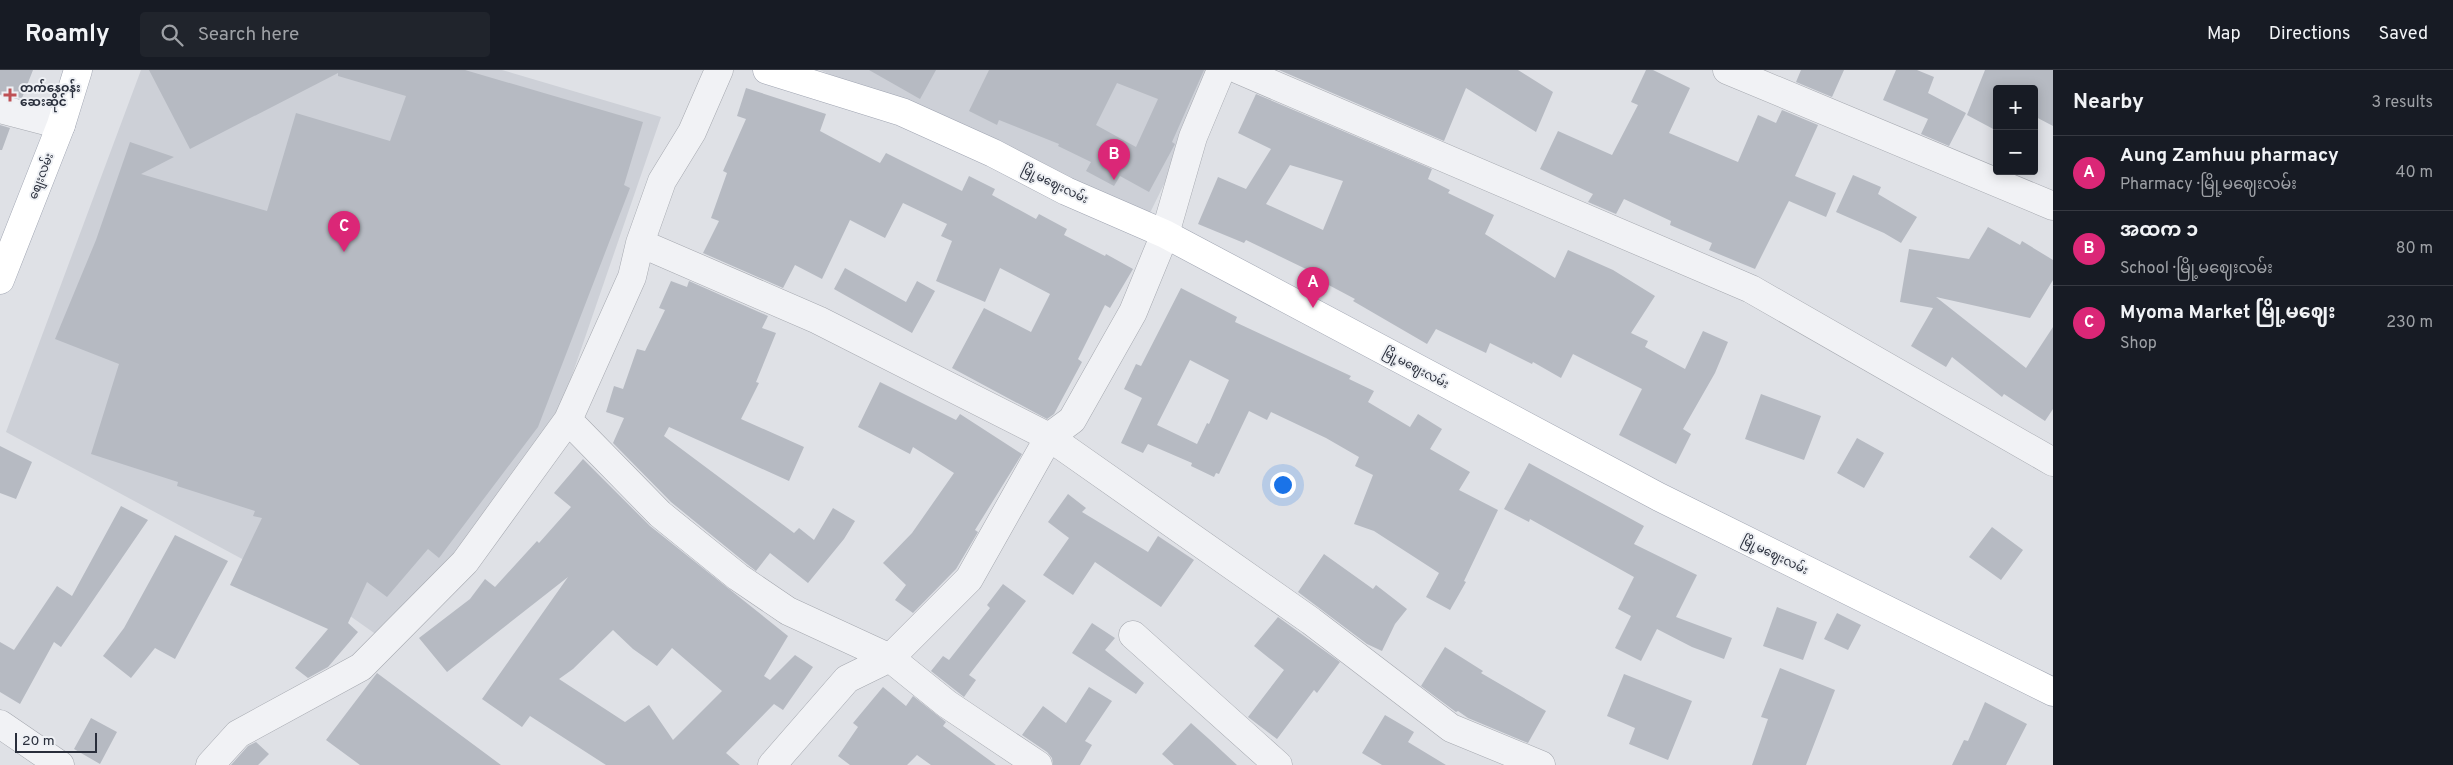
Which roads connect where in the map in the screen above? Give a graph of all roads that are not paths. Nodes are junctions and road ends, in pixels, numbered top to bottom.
1 (78, 70) edge
2 (719, 70) edge
3 (767, 70) edge
4 (1221, 70) edge
5 (1239, 70) edge
6 (1727, 70) edge
7 (0, 108) edge
8 (61, 125) junction
9 (2053, 206) edge
10 (1165, 234) junction
11 (640, 243) junction
12 (0, 280) edge
13 (568, 420) junction
14 (1049, 438) junction
15 (2053, 462) edge
16 (1133, 635) dead end
17 (890, 658) junction
18 (2053, 692) edge
19 (0, 724) edge
20 (60, 765) edge
21 (210, 765) edge
22 (772, 765) edge
23 (1038, 765) edge
24 (1278, 765) edge
25 (1541, 765) edge

1 - 8 main road, စျေးလမ်း
2 - 11 street
3 - 10 main road, မြို့မဈေးလမ်း
4 - 10 street
5 - 15 street
6 - 9 street
7 - 8 street
8 - 12 main road, စျေးလမ်း
10 - 14 street
10 - 18 main road, မြို့မဈေးလမ်း
11 - 13 street
11 - 14 street
13 - 17 street
13 - 21 street
14 - 17 street
14 - 25 street
16 - 24 street
17 - 22 street
17 - 23 street
19 - 20 street

